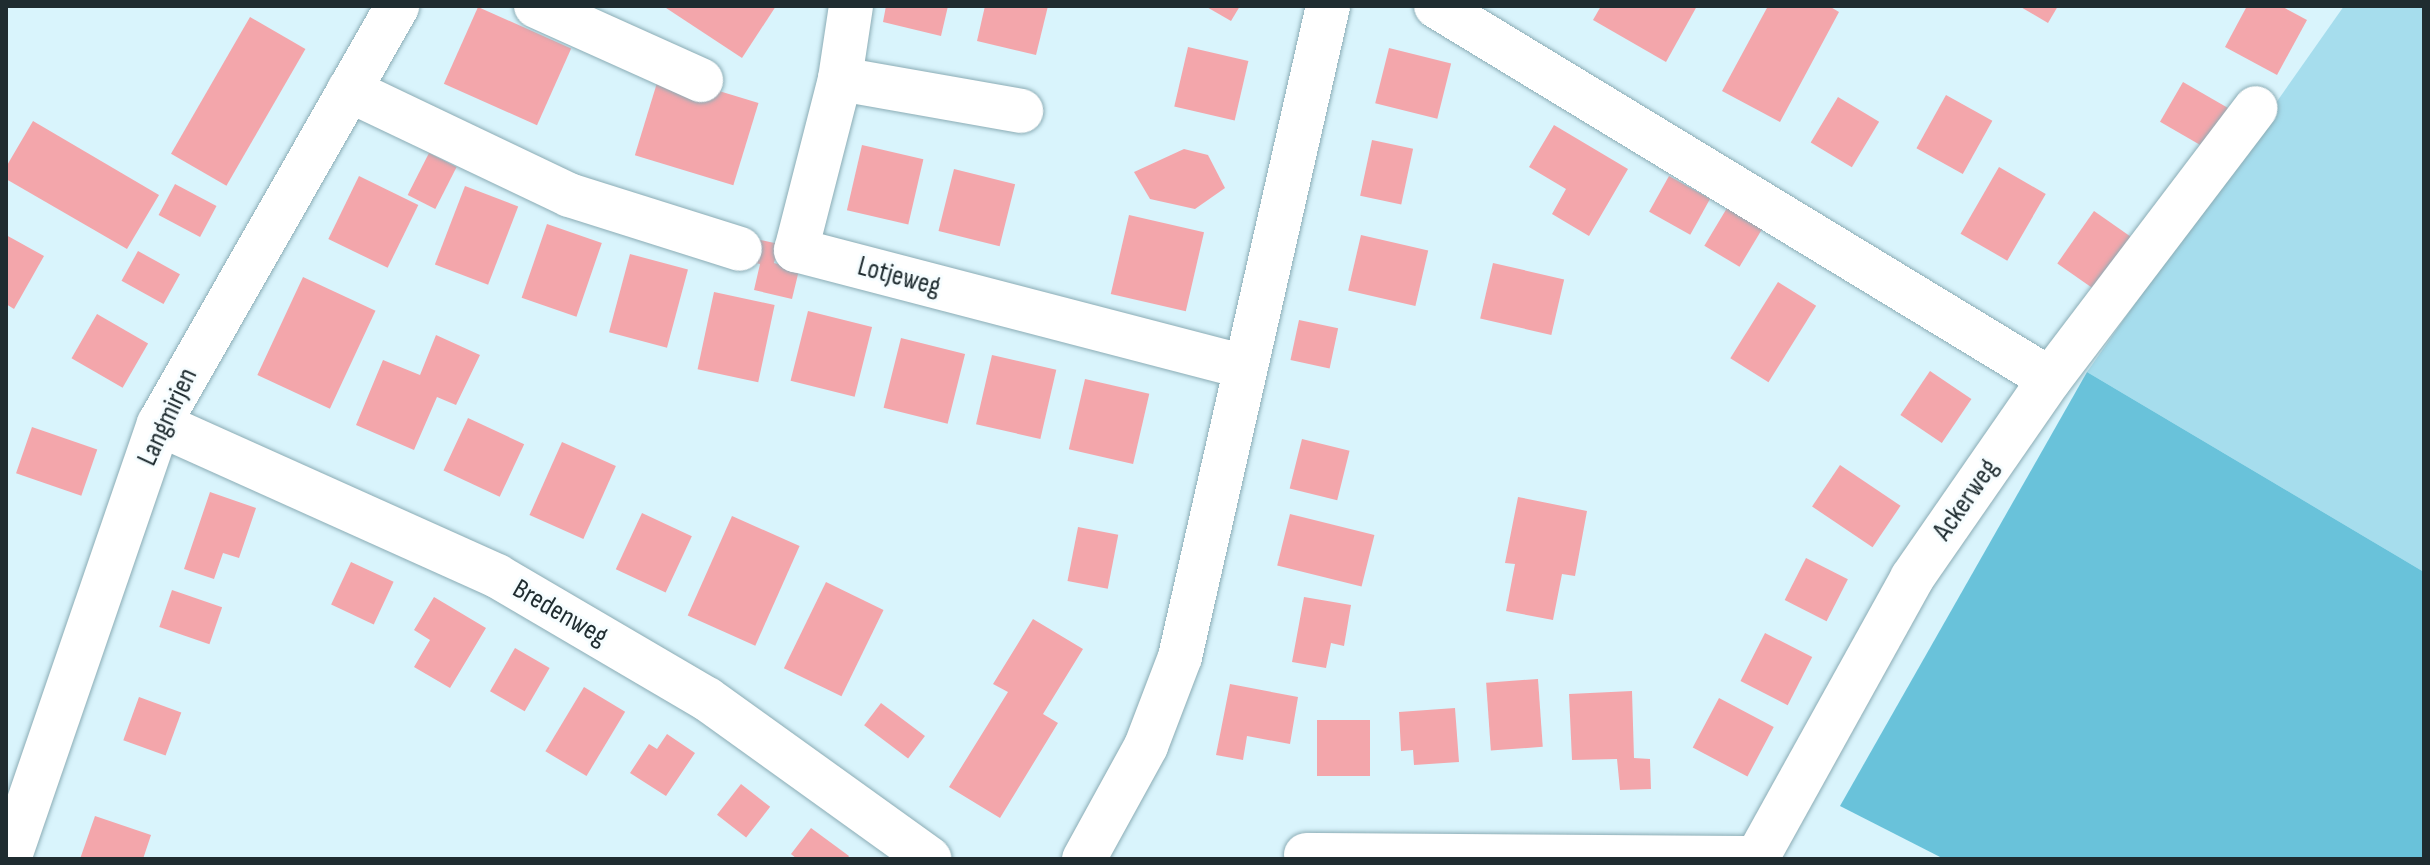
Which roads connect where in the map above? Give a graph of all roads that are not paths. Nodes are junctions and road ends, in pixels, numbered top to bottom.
1 (397, 6) edge
2 (536, 6) edge
3 (851, 6) edge
4 (1328, 6) edge
5 (1436, 6) edge
6 (840, 79) junction
7 (701, 80) dead end
8 (349, 90) junction
9 (2256, 108) dead end
10 (1021, 111) dead end
11 (740, 249) dead end
12 (1245, 367) junction
13 (2050, 379) junction
14 (159, 424) junction
15 (1306, 855) dead end
16 (9, 859) edge
17 (930, 859) edge
18 (1084, 859) edge

1 - 8 street, Langmirjen
2 - 7 street
3 - 6 street, Lotjeweg
4 - 12 street
5 - 13 street
6 - 10 street
6 - 12 street, Lotjeweg
8 - 11 street
8 - 14 street, Langmirjen
9 - 13 street
12 - 18 street
13 - 15 street, Ackerweg
14 - 16 street, Langmirjen
14 - 17 street, Bredenweg

